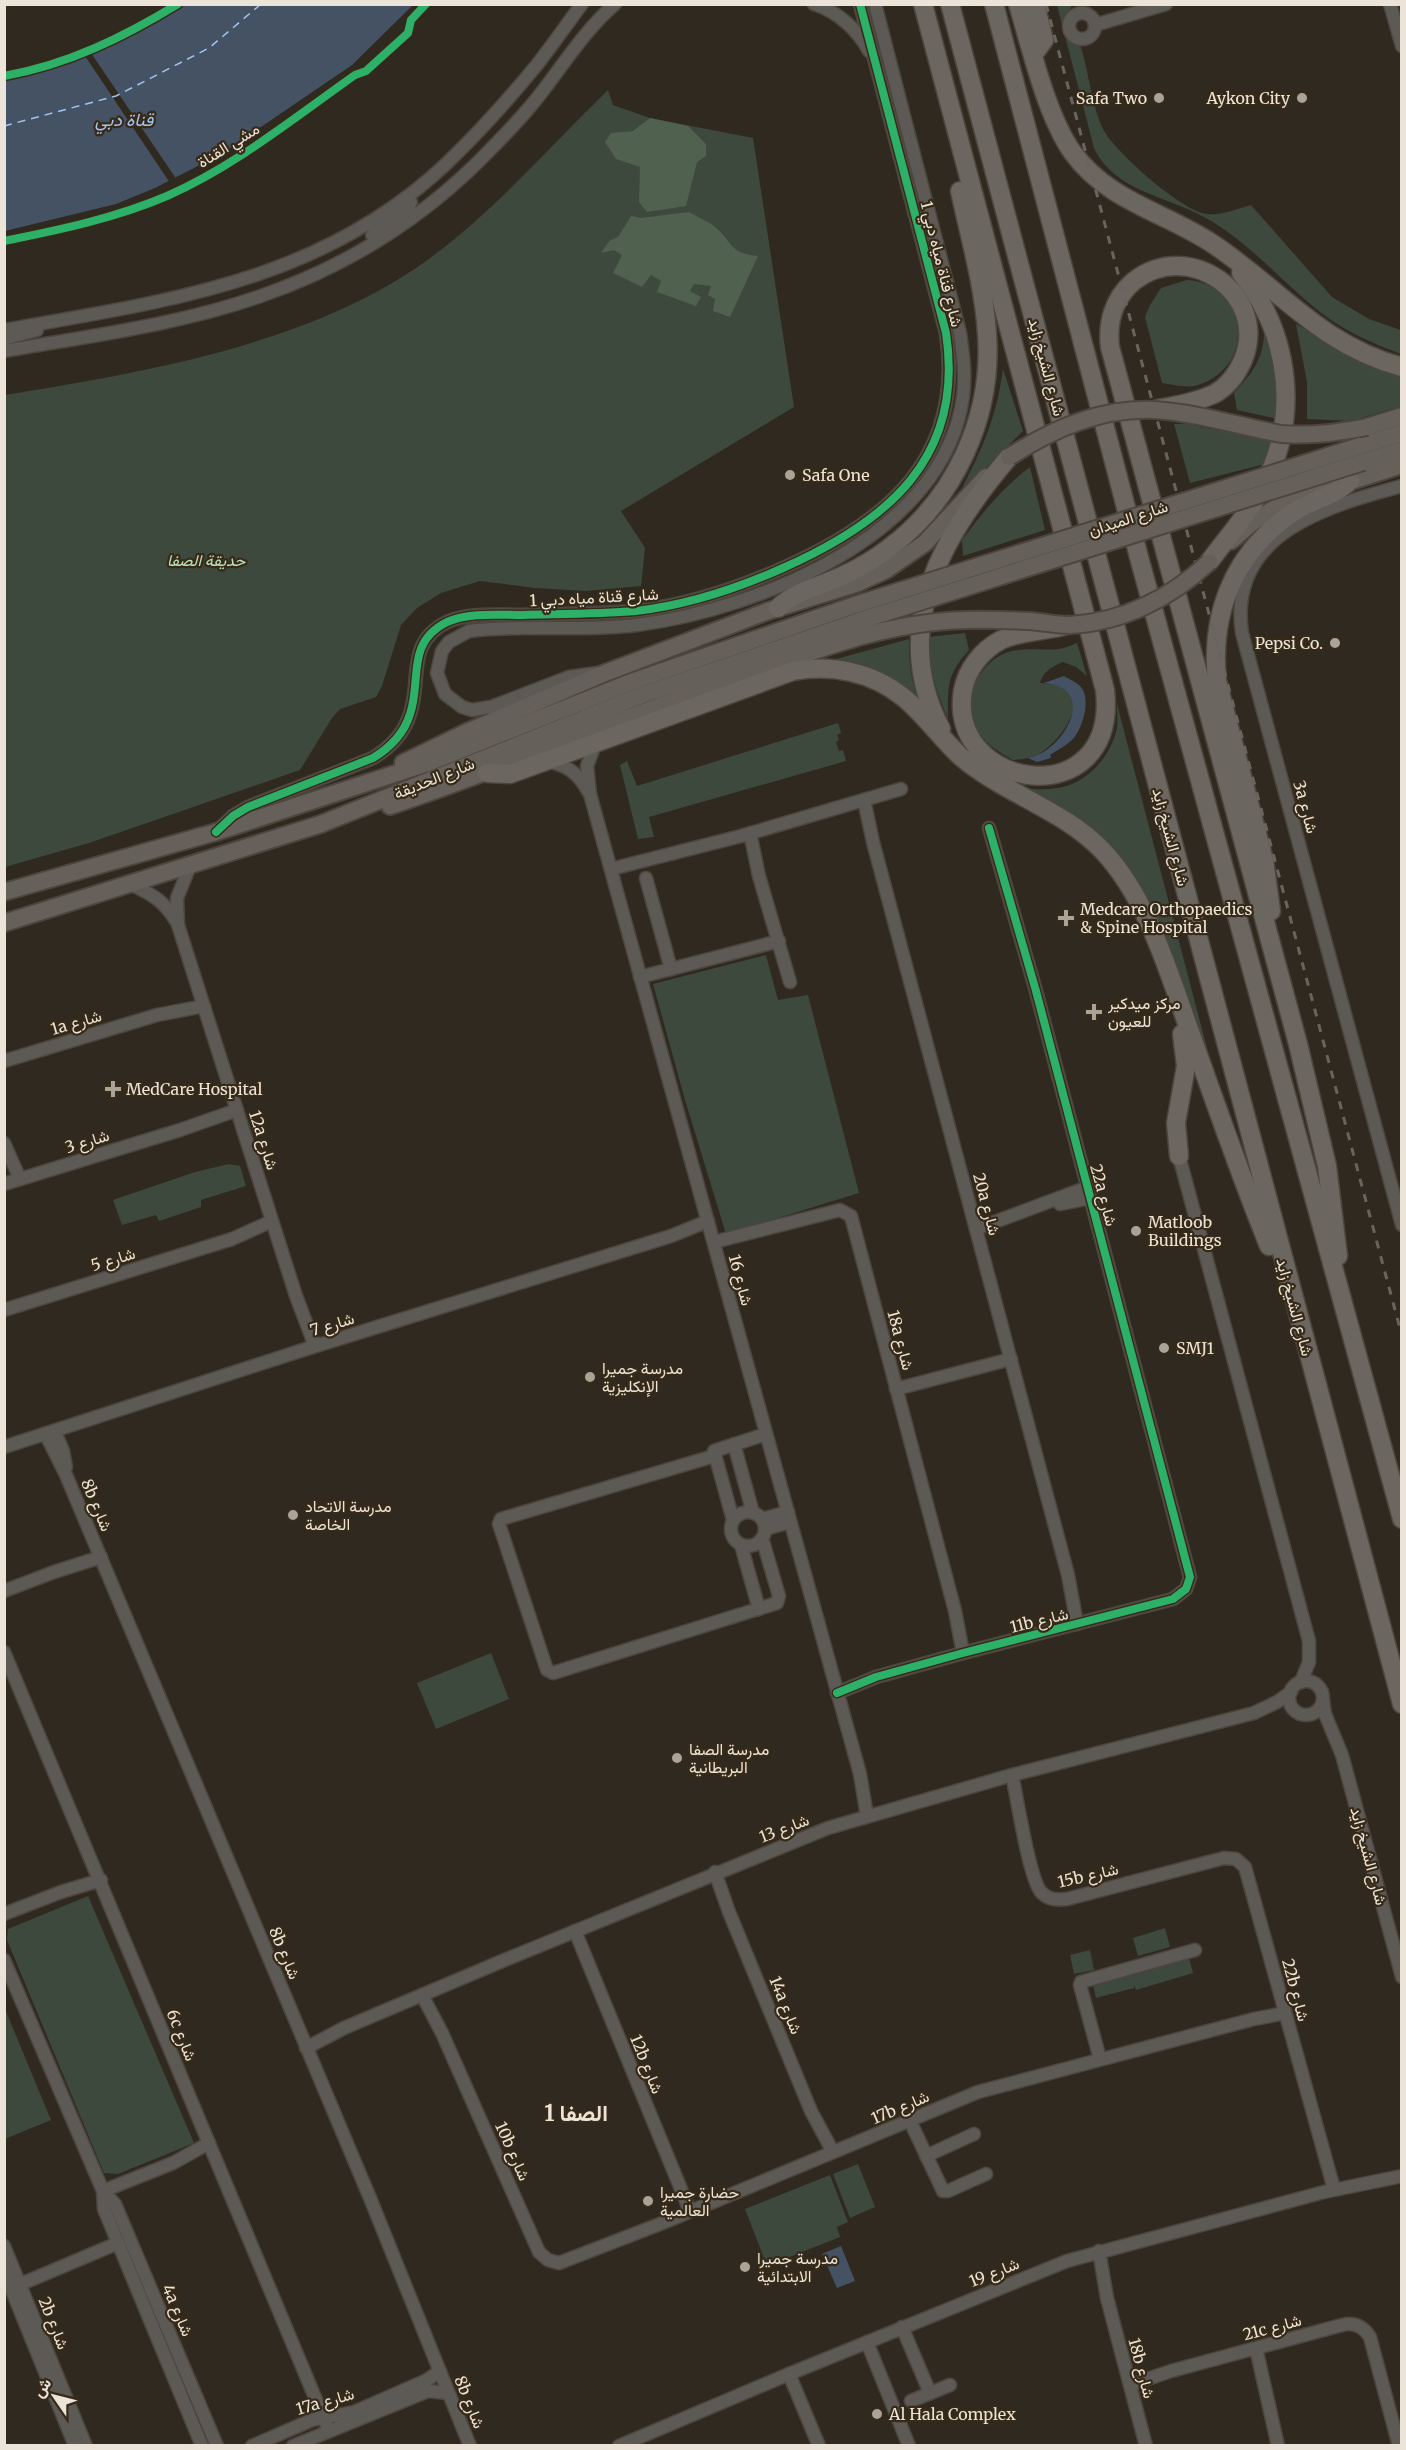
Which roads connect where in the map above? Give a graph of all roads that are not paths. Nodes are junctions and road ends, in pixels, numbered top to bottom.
1 (577, 4) edge
2 (582, 4) edge
3 (615, 4) edge
4 (814, 4) edge
5 (860, 4) edge
6 (875, 4) edge
7 (922, 4) edge
8 (950, 4) edge
9 (994, 4) edge
10 (1018, 4) edge
11 (1035, 4) edge
12 (1166, 4) edge
13 (1390, 4) edge
14 (1077, 9) edge
15 (567, 24) junction
16 (1095, 25) junction
17 (1401, 46) edge
18 (1033, 55) junction
19 (876, 62) junction
20 (949, 106) junction
21 (404, 199) junction
22 (1213, 244) junction
23 (323, 270) junction
24 (57, 321) junction
25 (4, 330) edge
26 (4, 339) edge
27 (4, 351) edge
28 (1401, 367) edge
29 (1154, 410) junction
30 (1401, 416) edge
31 (1401, 433) edge
32 (1401, 450) edge
33 (1362, 454) junction
34 (1010, 457) junction
35 (1401, 465) edge
36 (1350, 481) junction
37 (1401, 486) edge
38 (1209, 562) junction
39 (778, 608) junction
40 (859, 621) junction
41 (1068, 625) junction
42 (605, 673) junction
43 (596, 742) junction
44 (962, 757) junction
45 (545, 761) junction
46 (487, 773) junction
47 (382, 778) junction
48 (901, 789) dead end
49 (590, 794) junction
50 (860, 801) junction
51 (360, 808) junction
52 (988, 828) dead end
53 (216, 832) junction
54 (746, 835) junction
55 (190, 866) junction
56 (611, 869) junction
57 (646, 878) dead end
58 (132, 885) junction
59 (4, 892) edge
60 (10, 918) edge
61 (178, 925) junction
62 (779, 941) junction
63 (1270, 943) junction
64 (671, 969) junction
65 (640, 977) junction
66 (790, 982) dead end
67 (1175, 991) junction
68 (202, 1001) junction
69 (4, 1061) edge
70 (238, 1114) junction
71 (4, 1143) edge
72 (4, 1155) edge
73 (1179, 1156) joint
74 (12, 1182) edge
75 (1090, 1193) junction
76 (1397, 1198) edge
77 (975, 1224) junction
78 (273, 1225) junction
79 (1401, 1225) edge
80 (711, 1232) junction
81 (1340, 1293) junction
82 (1295, 1307) junction
83 (4, 1310) edge
84 (311, 1347) junction
85 (1011, 1359) junction
86 (897, 1389) junction
87 (77, 1424) junction
88 (51, 1434) junction
89 (766, 1434) junction
90 (26, 1441) junction
91 (734, 1444) junction
92 (4, 1447) edge
93 (58, 1451) junction
94 (714, 1456) junction
95 (789, 1517) junction
96 (1401, 1519) edge
97 (733, 1520) junction
98 (761, 1525) junction
99 (741, 1545) junction
100 (99, 1553) junction
101 (1190, 1570) joint
102 (4, 1591) edge
103 (759, 1609) junction
104 (1082, 1623) junction
105 (968, 1651) junction
106 (4, 1652) edge
107 (1301, 1682) junction
108 (836, 1688) junction
109 (1290, 1692) junction
110 (1323, 1701) junction
111 (1401, 1704) edge
112 (1296, 1711) junction
113 (1254, 1713) junction
114 (1310, 1714) junction
115 (1335, 1736) junction
116 (1008, 1776) junction
117 (872, 1814) junction
118 (1224, 1858) joint
119 (711, 1874) junction
120 (99, 1876) junction
121 (4, 1914) edge
122 (574, 1931) junction
123 (1195, 1950) dead end
124 (4, 1960) edge
125 (1401, 1977) edge
126 (427, 1993) junction
127 (1284, 2009) junction
128 (305, 2044) junction
129 (1100, 2059) junction
130 (910, 2121) junction
131 (974, 2134) dead end
132 (210, 2147) junction
133 (829, 2154) junction
134 (926, 2156) junction
135 (986, 2174) dead end
136 (1400, 2175) edge
137 (103, 2191) junction
138 (1329, 2191) junction
139 (690, 2211) junction
140 (118, 2243) junction
141 (4, 2246) edge
142 (1094, 2253) junction
143 (569, 2260) joint
144 (4, 2271) edge
145 (12, 2288) edge
146 (902, 2327) junction
147 (161, 2328) junction
148 (867, 2342) junction
149 (1250, 2349) junction
150 (440, 2371) junction
151 (789, 2373) junction
152 (1128, 2380) junction
153 (950, 2385) dead end
154 (447, 2393) junction
155 (930, 2393) junction
156 (911, 2401) dead end
157 (324, 2418) junction
158 (329, 2431) junction
159 (75, 2445) edge
160 (87, 2445) edge
161 (202, 2445) edge
162 (217, 2445) edge
163 (252, 2445) edge
164 (293, 2445) edge
165 (470, 2445) edge
166 (619, 2445) edge
167 (819, 2445) edge
168 (909, 2445) edge
169 (1146, 2445) edge
170 (1278, 2445) edge
171 (1398, 2445) edge

1 - 15 street
2 - 15 street
3 - 23 street
4 - 19 street
5 - 19 street, شارع قناة مياه دبي 1
6 - 42 street, شارع قناة مياه دبي 1
7 - 20 highway
8 - 82 highway, شارع الشيخ زايد
9 - 81 highway
10 - 18 highway
11 - 18 highway
12 - 16 street
13 - 17 street
14 - 16 street
14 - 16 street
15 - 21 street
18 - 22 highway
19 - 53 street, شارع قناة مياه دبي 1
20 - 39 highway
20 - 41 highway
21 - 23 street
21 - 24 street
22 - 28 highway
22 - 38 highway
23 - 27 street
24 - 25 street
24 - 26 street
29 - 30 main road, bridge
29 - 34 main road, bridge
29 - 63 highway
31 - 33 main road, شارع الميدان
32 - 33 main road, شارع الميدان
33 - 40 main road, شارع الميدان, bridge
34 - 39 main road
34 - 44 highway
35 - 36 main road
36 - 38 main road
36 - 63 highway
37 - 76 street, 3a شارع
38 - 41 main road, bridge
39 - 42 main road
40 - 41 main road, bridge
40 - 46 main road
40 - 47 main road, شارع الحديقة
40 - 51 main road, شارع الحديقة
42 - 47 main road
43 - 44 highway
43 - 45 highway
43 - 49 street, شارع 16
44 - 67 highway
45 - 46 highway
45 - 49 street, شارع 16
46 - 51 main road
47 - 53 main road, شارع الحديقة
48 - 50 street
49 - 56 street, شارع 16
50 - 54 street
50 - 77 street, 20a شارع
51 - 55 main road, شارع الحديقة
52 - 75 street, 22a شارع
53 - 59 main road, شارع الحديقة
54 - 56 street
54 - 62 street
55 - 58 main road, شارع الحديقة
55 - 61 street, 12a شارع
56 - 65 street, شارع 16
57 - 64 street
58 - 60 main road, شارع الحديقة
58 - 61 street, 12a شارع
61 - 68 street, 12a شارع
62 - 64 street
62 - 66 street
63 - 81 highway
64 - 65 street
65 - 80 street, شارع 16
67 - 73 highway
67 - 82 highway
68 - 69 street, 1a شارع
68 - 70 street, 12a شارع
70 - 74 street, شارع 3
70 - 78 street, 12a شارع
71 - 74 street
72 - 74 street
73 - 107 street
75 - 77 street
75 - 101 street, 22a شارع
76 - 79 street, 3a شارع
77 - 85 street, 20a شارع
78 - 83 street, شارع 5
78 - 84 street, 12a شارع
80 - 84 street, شارع 7
80 - 86 street, 18a شارع
80 - 89 street, شارع 16
81 - 96 highway
82 - 111 highway, شارع الشيخ زايد
84 - 87 street, شارع 7
85 - 86 street
85 - 104 street, 20a شارع
86 - 105 street, 18a شارع
87 - 88 street, شارع 7
87 - 93 street
88 - 90 street, شارع 7
88 - 93 street, 8b شارع
89 - 91 street
89 - 95 street, شارع 16
90 - 92 street, شارع 7
90 - 93 street
91 - 94 street
91 - 98 street
93 - 100 street, 8b شارع
94 - 97 street
94 - 103 street
95 - 98 street
95 - 108 street, شارع 16
97 - 98 street
97 - 99 street
98 - 99 street
98 - 103 street
99 - 103 street
100 - 102 street
100 - 128 street, 8b شارع
101 - 104 street, 11b شارع
104 - 105 street, 11b شارع
105 - 108 street, 11b شارع
106 - 120 street, 6c شارع
107 - 109 street
107 - 110 street
108 - 117 street, شارع 16
109 - 112 street
109 - 113 street, شارع 13
110 - 114 street
110 - 115 street, شارع الشيخ زايد
112 - 113 street, شارع 13
112 - 114 street
113 - 116 street, شارع 13
114 - 115 street
115 - 125 street, شارع الشيخ زايد
116 - 117 street, شارع 13
116 - 118 street, 15b شارع
117 - 119 street, شارع 13
118 - 127 street, 22b شارع
119 - 122 street, شارع 13
119 - 133 street, 14a شارع
120 - 121 street
120 - 132 street, 6c شارع
122 - 126 street, شارع 13
122 - 139 street, 12b شارع
123 - 129 street
124 - 137 street, 4a شارع
126 - 128 street, شارع 13
126 - 143 street, 10b شارع
127 - 129 street, 17b شارع
127 - 138 street, 22b شارع
128 - 150 street, 8b شارع
129 - 130 street, 17b شارع
130 - 133 street, 17b شارع
130 - 134 street
131 - 134 street
132 - 137 street
132 - 157 street, 6c شارع
133 - 139 street, 17b شارع
134 - 135 street
136 - 138 street, شارع 19
137 - 140 street, 4a شارع
137 - 147 street, 4a شارع
138 - 142 street, شارع 19
139 - 143 street, 17b شارع
140 - 145 street
140 - 147 street, 4a شارع
141 - 145 street, 2b شارع
142 - 146 street, شارع 19
142 - 152 street, 18b شارع
144 - 145 street, 2b شارع
145 - 159 street, 2b شارع
145 - 160 street, 2b شارع
146 - 148 street, شارع 19
146 - 155 street
147 - 161 street, 4a شارع
147 - 162 street, 4a شارع
148 - 151 street, شارع 19
148 - 168 street
149 - 152 street, 21c شارع
149 - 170 street
149 - 171 street, 21c شارع
150 - 154 street, 8b شارع
150 - 157 street, 17a شارع
151 - 166 street, شارع 19
151 - 167 street
152 - 169 street, 18b شارع
153 - 155 street
154 - 158 street, 17a شارع
154 - 165 street, 8b شارع
155 - 156 street
157 - 158 street, 6c شارع
157 - 163 street, 17a شارع
158 - 164 street, 17a شارع

